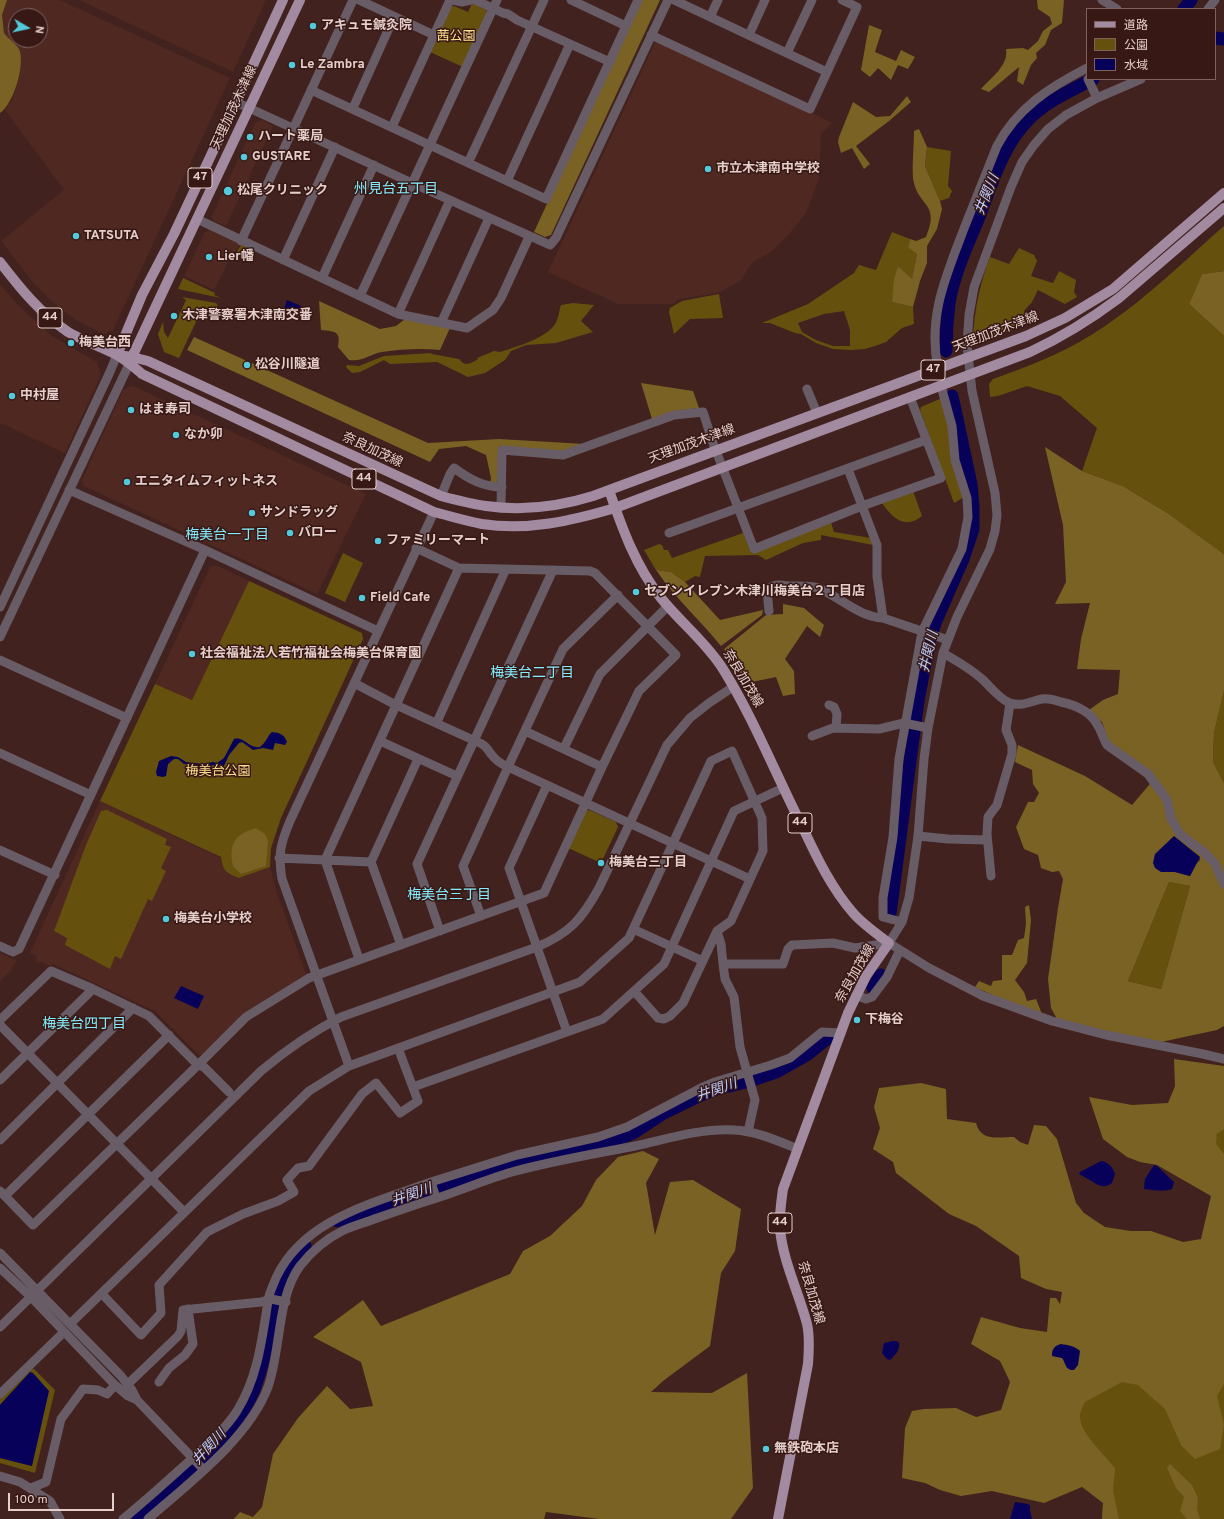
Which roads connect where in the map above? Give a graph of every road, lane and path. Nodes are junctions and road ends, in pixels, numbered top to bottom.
1 (283, 0) edge
2 (300, 0) edge
3 (353, 0) edge
4 (360, 0) edge
5 (451, 0) edge
6 (471, 0) edge
7 (475, 0) edge
8 (544, 0) edge
9 (571, 0) edge
10 (638, 0) edge
11 (668, 0) edge
12 (674, 0) edge
13 (718, 0) edge
14 (765, 0) edge
15 (812, 0) edge
16 (842, 0) edge
17 (1102, 0) edge
18 (1215, 0) edge
19 (495, 4) edge
20 (590, 4) edge
21 (1115, 8) edge
22 (1209, 8) edge
23 (394, 17) junction
24 (710, 17) junction
25 (532, 26) junction
26 (626, 26) junction
27 (434, 35) junction
28 (652, 35) junction
29 (749, 36) junction
30 (570, 44) junction
31 (787, 53) junction
32 (610, 62) junction
33 (827, 72) junction
34 (1086, 74) edge
35 (1089, 80) edge
36 (1138, 80) edge
37 (311, 90) junction
38 (1095, 93) junction
39 (236, 102) junction
40 (250, 108) junction
41 (353, 108) junction
42 (392, 127) junction
43 (294, 128) junction
44 (430, 144) junction
45 (335, 147) junction
46 (468, 163) junction
47 (374, 165) junction
48 (507, 181) junction
49 (412, 183) junction
50 (1224, 193) edge
51 (450, 200) junction
52 (1224, 208) edge
53 (489, 218) junction
54 (197, 219) junction
55 (530, 236) junction
56 (241, 241) junction
57 (283, 260) junction
58 (0, 262) edge
59 (322, 278) junction
60 (360, 296) junction
61 (398, 314) junction
62 (441, 323) junction
63 (117, 354) junction
64 (969, 357) junction
65 (131, 360) junction
66 (938, 368) junction
67 (971, 375) junction
68 (941, 386) junction
69 (807, 389) dead end
70 (910, 397) junction
71 (817, 413) junction
72 (926, 440) junction
73 (716, 450) junction
74 (723, 468) junction
75 (848, 469) junction
76 (502, 487) junction
77 (69, 490) junction
78 (609, 490) junction
79 (441, 496) junction
80 (862, 506) junction
81 (501, 508) junction
82 (615, 508) junction
83 (739, 509) junction
84 (434, 512) junction
85 (669, 533) dead end
86 (416, 548) junction
87 (205, 550) junction
88 (460, 568) junction
89 (506, 569) junction
90 (553, 570) junction
91 (618, 595) junction
92 (668, 606) junction
93 (0, 607) edge
94 (768, 611) dead end
95 (883, 618) junction
96 (647, 626) junction
97 (378, 632) junction
98 (922, 632) junction
99 (0, 637) edge
100 (944, 639) junction
101 (943, 654) junction
102 (0, 660) edge
103 (354, 683) junction
104 (733, 687) junction
105 (1010, 703) junction
106 (396, 705) junction
107 (829, 705) dead end
108 (127, 718) junction
109 (437, 722) junction
110 (904, 723) junction
111 (924, 727) junction
112 (836, 728) junction
113 (525, 731) junction
114 (812, 736) dead end
115 (474, 740) junction
116 (380, 741) junction
117 (564, 748) junction
118 (0, 753) edge
119 (418, 759) junction
120 (508, 767) junction
121 (602, 767) junction
122 (457, 776) junction
123 (547, 785) junction
124 (783, 788) junction
125 (91, 795) junction
126 (754, 802) junction
127 (586, 803) junction
128 (629, 823) junction
129 (918, 836) junction
130 (987, 840) junction
131 (672, 843) junction
132 (0, 850) edge
133 (279, 858) junction
134 (325, 860) junction
135 (711, 861) junction
136 (371, 862) junction
137 (55, 875) junction
138 (991, 876) dead end
139 (750, 879) junction
140 (1224, 884) edge
141 (521, 902) junction
142 (481, 916) junction
143 (902, 922) junction
144 (633, 929) junction
145 (717, 930) junction
146 (440, 931) junction
147 (889, 943) junction
148 (401, 945) junction
149 (0, 946) edge
150 (672, 946) junction
151 (537, 947) junction
152 (900, 950) junction
153 (359, 959) junction
154 (703, 961) junction
155 (723, 964) junction
156 (316, 976) junction
157 (93, 989) junction
158 (553, 991) junction
159 (634, 991) junction
160 (856, 995) junction
161 (134, 1008) junction
162 (0, 1020) edge
163 (332, 1022) junction
164 (0, 1025) edge
165 (567, 1032) junction
166 (841, 1033) junction
167 (169, 1035) junction
168 (398, 1048) junction
169 (28, 1053) junction
170 (1224, 1059) edge
171 (198, 1065) junction
172 (349, 1066) junction
173 (748, 1074) junction
174 (0, 1080) edge
175 (58, 1084) junction
176 (413, 1087) junction
177 (229, 1092) dead end
178 (87, 1114) junction
179 (748, 1132) junction
180 (0, 1140) edge
181 (117, 1144) junction
182 (798, 1149) junction
183 (151, 1178) junction
184 (433, 1189) junction
185 (2, 1193) edge
186 (184, 1212) junction
187 (0, 1253) edge
188 (0, 1268) edge
189 (34, 1294) junction
190 (102, 1294) junction
191 (276, 1300) junction
192 (188, 1309) junction
193 (70, 1324) junction
194 (0, 1327) edge
195 (64, 1332) junction
196 (159, 1382) dead end
197 (128, 1384) junction
198 (115, 1385) junction
199 (0, 1394) edge
200 (138, 1400) junction
201 (193, 1458) junction
202 (204, 1470) junction
203 (0, 1476) edge
204 (31, 1488) junction
205 (60, 1519) edge
206 (123, 1519) edge
207 (148, 1519) edge
208 (778, 1519) edge

1 - 39 main road, 天理加茂木津線 / 47
2 - 40 main road, 天理加茂木津線 / 47
3 - 37 street
4 - 23 street
5 - 6 street
5 - 27 street
7 - 19 street
8 - 25 street
9 - 20 street
10 - 26 street
11 - 28 street
12 - 24 street
13 - 24 street
14 - 29 street
15 - 31 street
16 - 33 street
17 - 21 street
18 - 22 street
19 - 25 street
19 - 44 street
20 - 26 street
23 - 27 street
23 - 41 street
24 - 29 street
25 - 30 street
25 - 46 street
26 - 32 street
27 - 42 street
28 - 33 street
28 - 55 street
29 - 31 street
30 - 32 street
30 - 48 street
31 - 33 street
32 - 48 street
34 - 66 street
35 - 38 street
36 - 38 street
37 - 41 street
37 - 43 street
38 - 64 street
39 - 40 street
39 - 63 main road, 天理加茂木津線 / 47
40 - 43 street
40 - 54 main road, 天理加茂木津線 / 47
41 - 42 street
42 - 44 street
43 - 45 street
43 - 56 street
44 - 46 street
44 - 49 street
45 - 47 street
45 - 57 street
46 - 48 street
47 - 49 street
47 - 59 street
49 - 51 street
49 - 60 street
50 - 64 main road, 天理加茂木津線 / 47
51 - 53 street
51 - 61 street
52 - 67 main road, 47
53 - 55 street
53 - 62 street
54 - 56 street
54 - 65 main road, 天理加茂木津線 / 47
55 - 62 street
56 - 57 street
57 - 59 street
58 - 63 main road, 奈良加茂線 / 44
59 - 60 street
60 - 61 street
61 - 62 street
63 - 65 main road, 奈良加茂線 / 44
63 - 93 street
64 - 66 main road, 天理加茂木津線 / 47
64 - 67 street
65 - 77 street
65 - 79 main road, 奈良加茂線 / 44
65 - 84 main road, 44
66 - 71 main road, 天理加茂木津線 / 47
67 - 68 main road, 47
67 - 100 street
68 - 70 main road, 47
68 - 98 street
69 - 71 street
70 - 72 street
70 - 74 main road, 47
71 - 73 main road, 天理加茂木津線 / 47
72 - 75 street
72 - 80 street
73 - 74 street
73 - 76 street
73 - 78 main road, 天理加茂木津線 / 47
74 - 82 main road, 47
74 - 83 street
75 - 80 street
75 - 83 street
76 - 79 street
76 - 81 street
77 - 87 street
77 - 99 street
78 - 81 main road, 奈良加茂線 / 44
78 - 82 main road, 奈良加茂線 / 44
79 - 81 main road, 奈良加茂線 / 44
80 - 83 street
80 - 95 street
82 - 84 main road, 44
82 - 92 main road, 奈良加茂線 / 44
83 - 85 street
84 - 86 street
86 - 88 street
86 - 97 street
87 - 97 street
87 - 108 street
88 - 89 street
88 - 106 street
89 - 90 street
89 - 109 street
90 - 91 street
90 - 115 street
91 - 96 street
91 - 113 street
92 - 96 street
92 - 104 main road, 奈良加茂線 / 44
94 - 95 street
95 - 98 street
96 - 117 street
96 - 121 street
97 - 103 street
98 - 100 street
98 - 110 street
100 - 101 street
101 - 105 street
101 - 111 street
102 - 108 street
103 - 106 street
103 - 133 street
104 - 124 main road, 奈良加茂線 / 44
104 - 128 street
105 - 130 street
105 - 140 street
106 - 109 street
106 - 116 street
107 - 112 street
108 - 125 street
109 - 115 street
110 - 111 street
110 - 112 street
110 - 143 street
111 - 129 street
112 - 114 street
113 - 117 street
113 - 120 street
115 - 120 street
115 - 122 street
116 - 119 street
116 - 134 street
117 - 121 street
118 - 125 street
119 - 122 street
119 - 136 street
120 - 123 street
120 - 142 street
121 - 127 street
122 - 146 street
123 - 127 street
123 - 141 street
124 - 126 street
124 - 147 main road, 奈良加茂線 / 44
125 - 137 street
126 - 131 street
126 - 135 street
126 - 139 street
127 - 128 street
127 - 141 street
128 - 131 street
128 - 151 street
129 - 130 street
129 - 143 street
130 - 138 street
131 - 135 street
131 - 144 street
132 - 137 street
133 - 134 street
133 - 156 street
134 - 136 street
134 - 153 street
135 - 139 street
135 - 150 street
136 - 148 street
137 - 149 street
139 - 145 street
141 - 142 street
141 - 151 street
142 - 146 street
143 - 147 street
144 - 150 street
144 - 158 street
145 - 154 street
145 - 155 street
146 - 148 street
147 - 152 street
147 - 155 street
147 - 160 main road, 奈良加茂線 / 44
148 - 153 street
150 - 154 street
150 - 159 street
151 - 158 street
151 - 163 street
152 - 160 street
152 - 170 street
153 - 156 street
154 - 159 street
155 - 173 street
156 - 163 street
156 - 171 street
157 - 161 street
157 - 162 street
157 - 169 street
158 - 165 street
158 - 168 street
159 - 165 street
160 - 166 main road, 奈良加茂線 / 44
161 - 167 street
161 - 175 street
163 - 172 street
163 - 183 street
164 - 169 street
165 - 176 street
166 - 173 street
166 - 182 main road, 奈良加茂線 / 44
167 - 171 street
167 - 178 street
168 - 172 street
168 - 176 street
169 - 174 street
169 - 175 street
171 - 177 street
171 - 181 street
172 - 186 street
173 - 179 street
173 - 184 street
175 - 178 street
175 - 180 street
176 - 190 street
178 - 181 street
178 - 185 street
179 - 182 street
179 - 184 street
181 - 183 street
181 - 185 street
182 - 208 main road, 奈良加茂線 / 44
183 - 186 street
183 - 189 street
184 - 191 street
184 - 191 street
186 - 190 street
187 - 189 street
188 - 189 street
189 - 193 street
189 - 194 street
189 - 195 street
190 - 193 street
191 - 192 street
191 - 201 street
191 - 202 street
192 - 196 street
192 - 197 street
193 - 197 street
195 - 198 street
195 - 199 street
197 - 200 street
198 - 200 street
198 - 204 street
200 - 201 street
201 - 202 street
201 - 206 street
202 - 207 street
203 - 204 street
204 - 205 street

